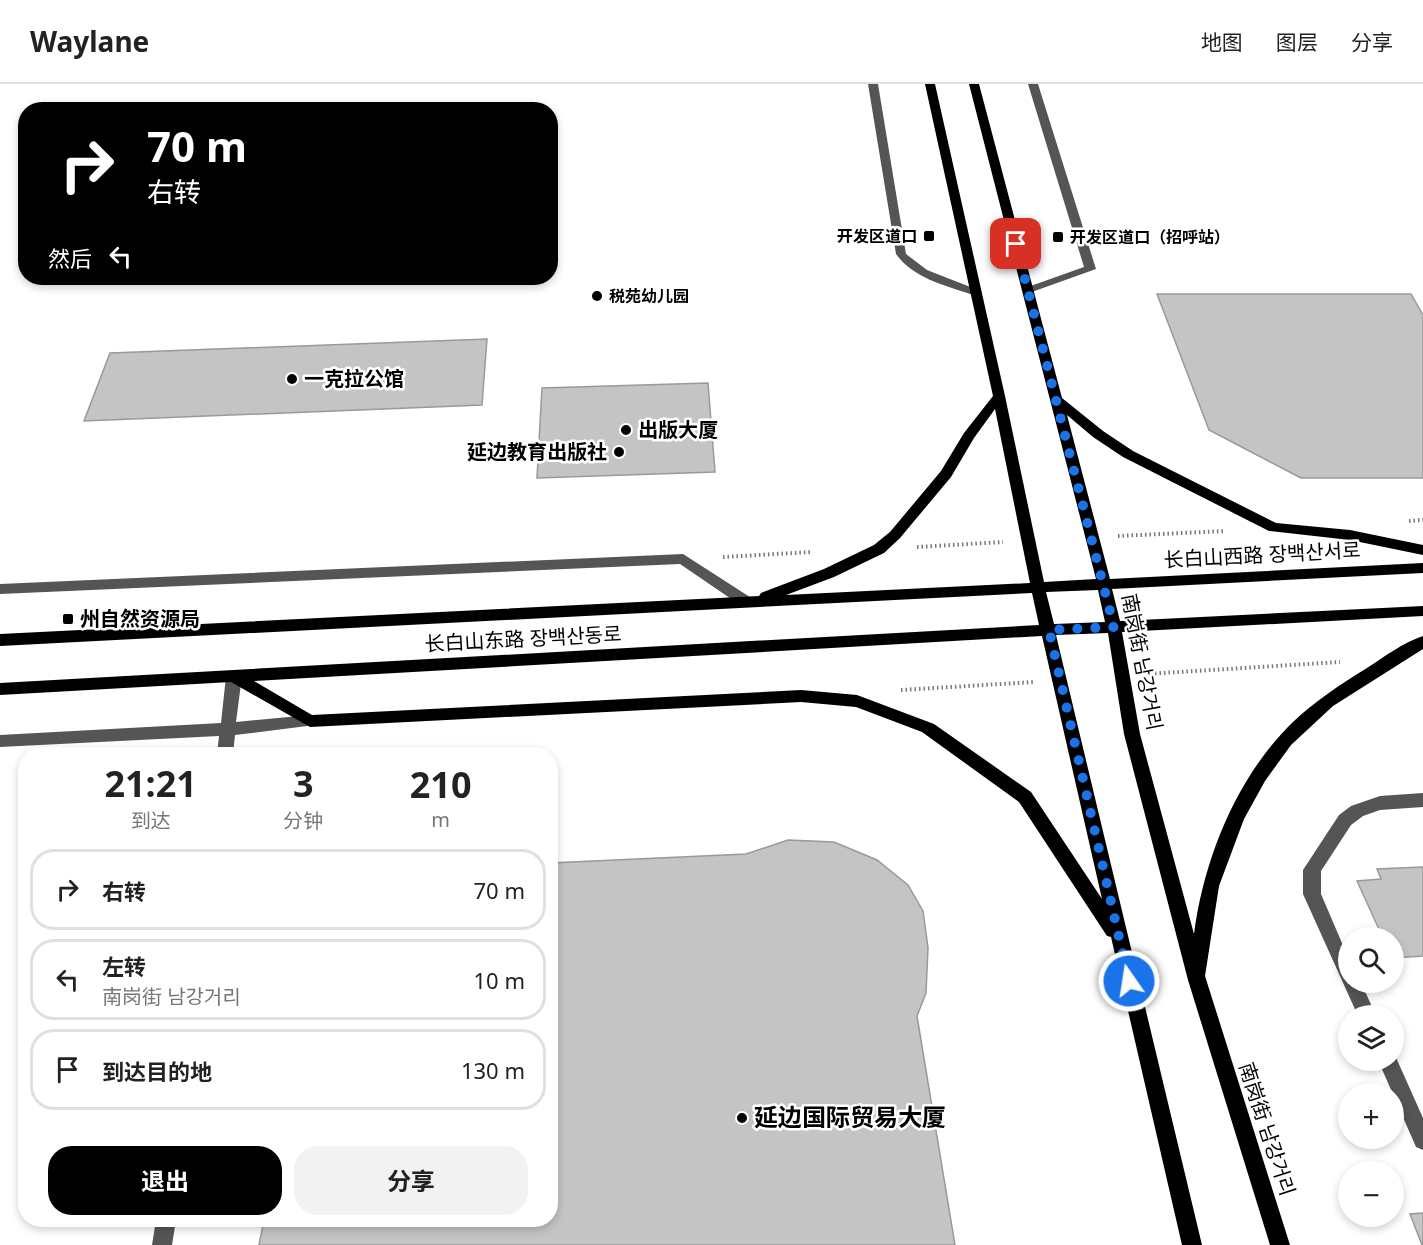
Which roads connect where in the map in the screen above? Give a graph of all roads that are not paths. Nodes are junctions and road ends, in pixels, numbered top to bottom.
1 (873, 84) edge
2 (930, 84) edge
3 (974, 84) edge
4 (1033, 84) edge
5 (1029, 290) junction
6 (974, 292) junction
7 (999, 396) junction
8 (1055, 398) junction
9 (1423, 550) edge
10 (1423, 568) edge
11 (1104, 585) junction
12 (1038, 588) junction
13 (0, 589) edge
14 (748, 603) junction
15 (1423, 611) edge
16 (1114, 627) junction
17 (1049, 630) junction
18 (0, 640) edge
19 (1423, 642) edge
20 (234, 676) junction
21 (0, 689) edge
22 (310, 721) junction
23 (228, 729) junction
24 (0, 741) edge
25 (226, 747) edge
26 (1423, 800) edge
27 (1118, 937) junction
28 (1338, 953) edge
29 (1197, 980) junction
30 (1392, 1071) edge
31 (1423, 1140) edge
32 (165, 1227) edge
33 (162, 1245) edge
34 (1192, 1245) edge
35 (1280, 1245) edge

1 - 6 street
2 - 6 main road
3 - 5 main road, 南岗街 남강거리
4 - 5 street
5 - 8 main road, 南岗街 남강거리
6 - 7 main road
7 - 12 main road
7 - 14 main road
8 - 9 main road
8 - 11 main road, 南岗街 남강거리
10 - 11 main road, 长白山西路 장백산서로
11 - 12 main road, 长白山西路 장백산서로
11 - 16 main road, 南岗街 남강거리
12 - 14 main road, 长白山东路 장백산동로
12 - 17 main road
13 - 14 street
14 - 18 main road, 长白山东路 장백산동로
15 - 16 main road
16 - 17 main road, 长白山东路 장백산동로
16 - 29 main road, 南岗街 남강거리
17 - 20 main road, 长白山东路 장백산동로
17 - 27 main road
19 - 29 main road
20 - 21 main road, 长白山东路 장백산동로
20 - 22 main road
20 - 23 street
22 - 23 street
22 - 27 main road
23 - 24 street
23 - 25 street
26 - 28 street
27 - 34 main road
29 - 35 main road, 南岗街 남강거리
30 - 31 street
32 - 33 street

